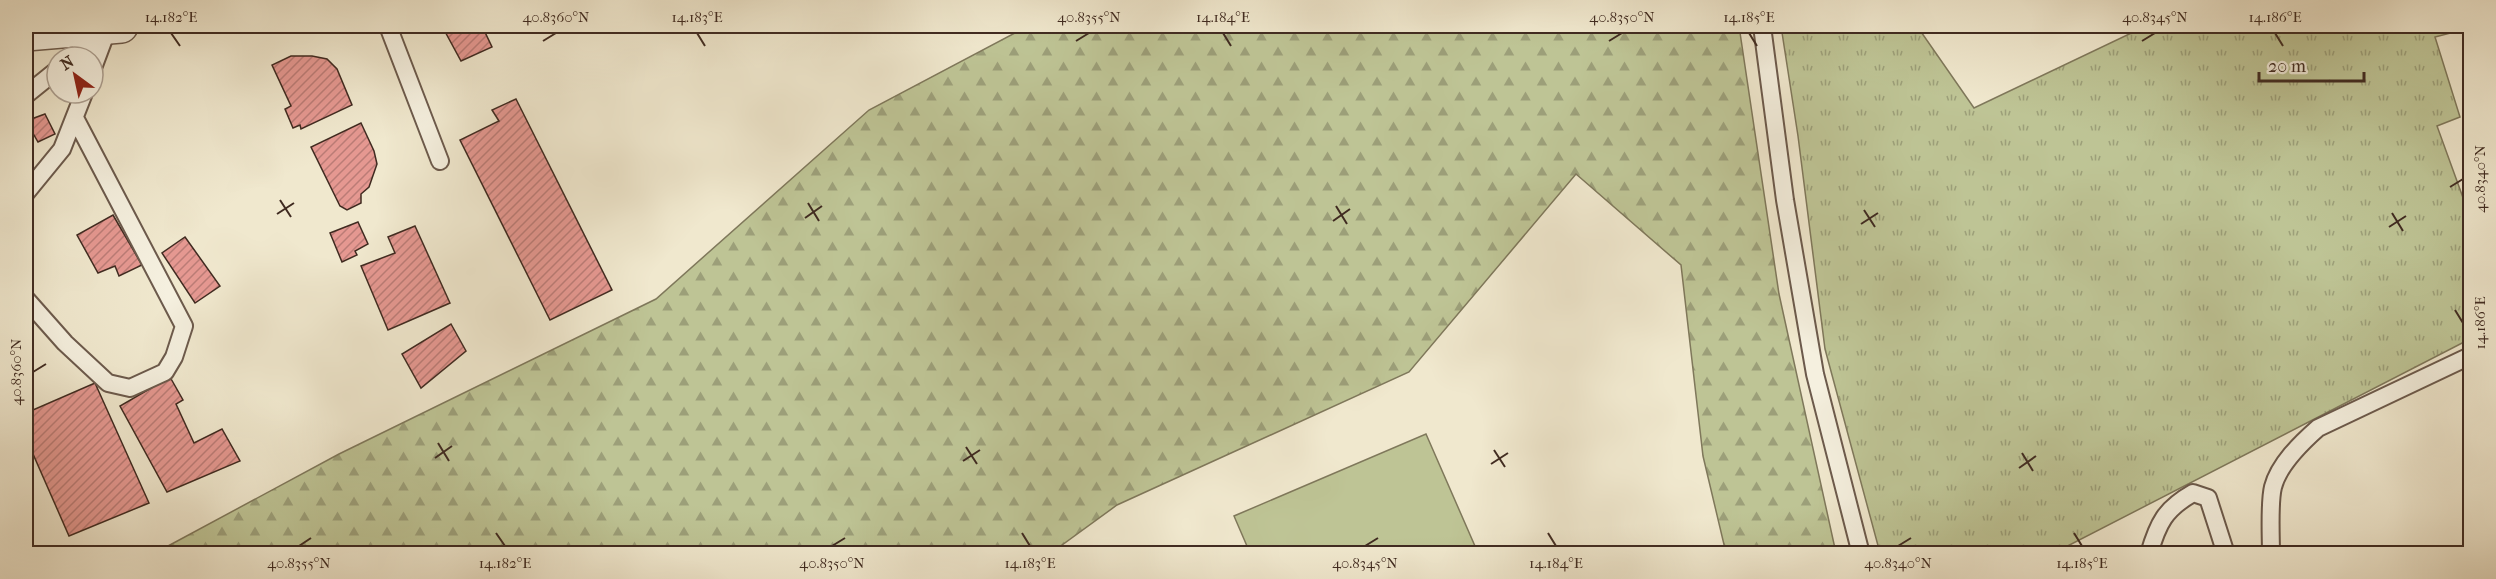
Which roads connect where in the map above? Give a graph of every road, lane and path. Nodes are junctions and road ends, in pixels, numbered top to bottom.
1 (112, 26) edge
2 (388, 26) edge
3 (1762, 26) edge
4 (26, 34) edge
5 (88, 45) edge
6 (103, 45) edge
7 (45, 80) edge
8 (26, 95) edge
9 (80, 105) edge
10 (75, 118) junction
11 (440, 161) dead end
12 (26, 193) edge
13 (26, 299) edge
14 (2470, 356) edge
15 (1861, 554) edge
16 (2149, 554) edge
17 (2226, 554) edge
18 (2271, 554) edge

1 - 4 street
1 - 5 lane
1 - 6 lane
2 - 11 lane
3 - 15 lane
7 - 8 lane
9 - 10 lane
10 - 12 lane
10 - 13 lane
14 - 18 lane
16 - 17 lane

